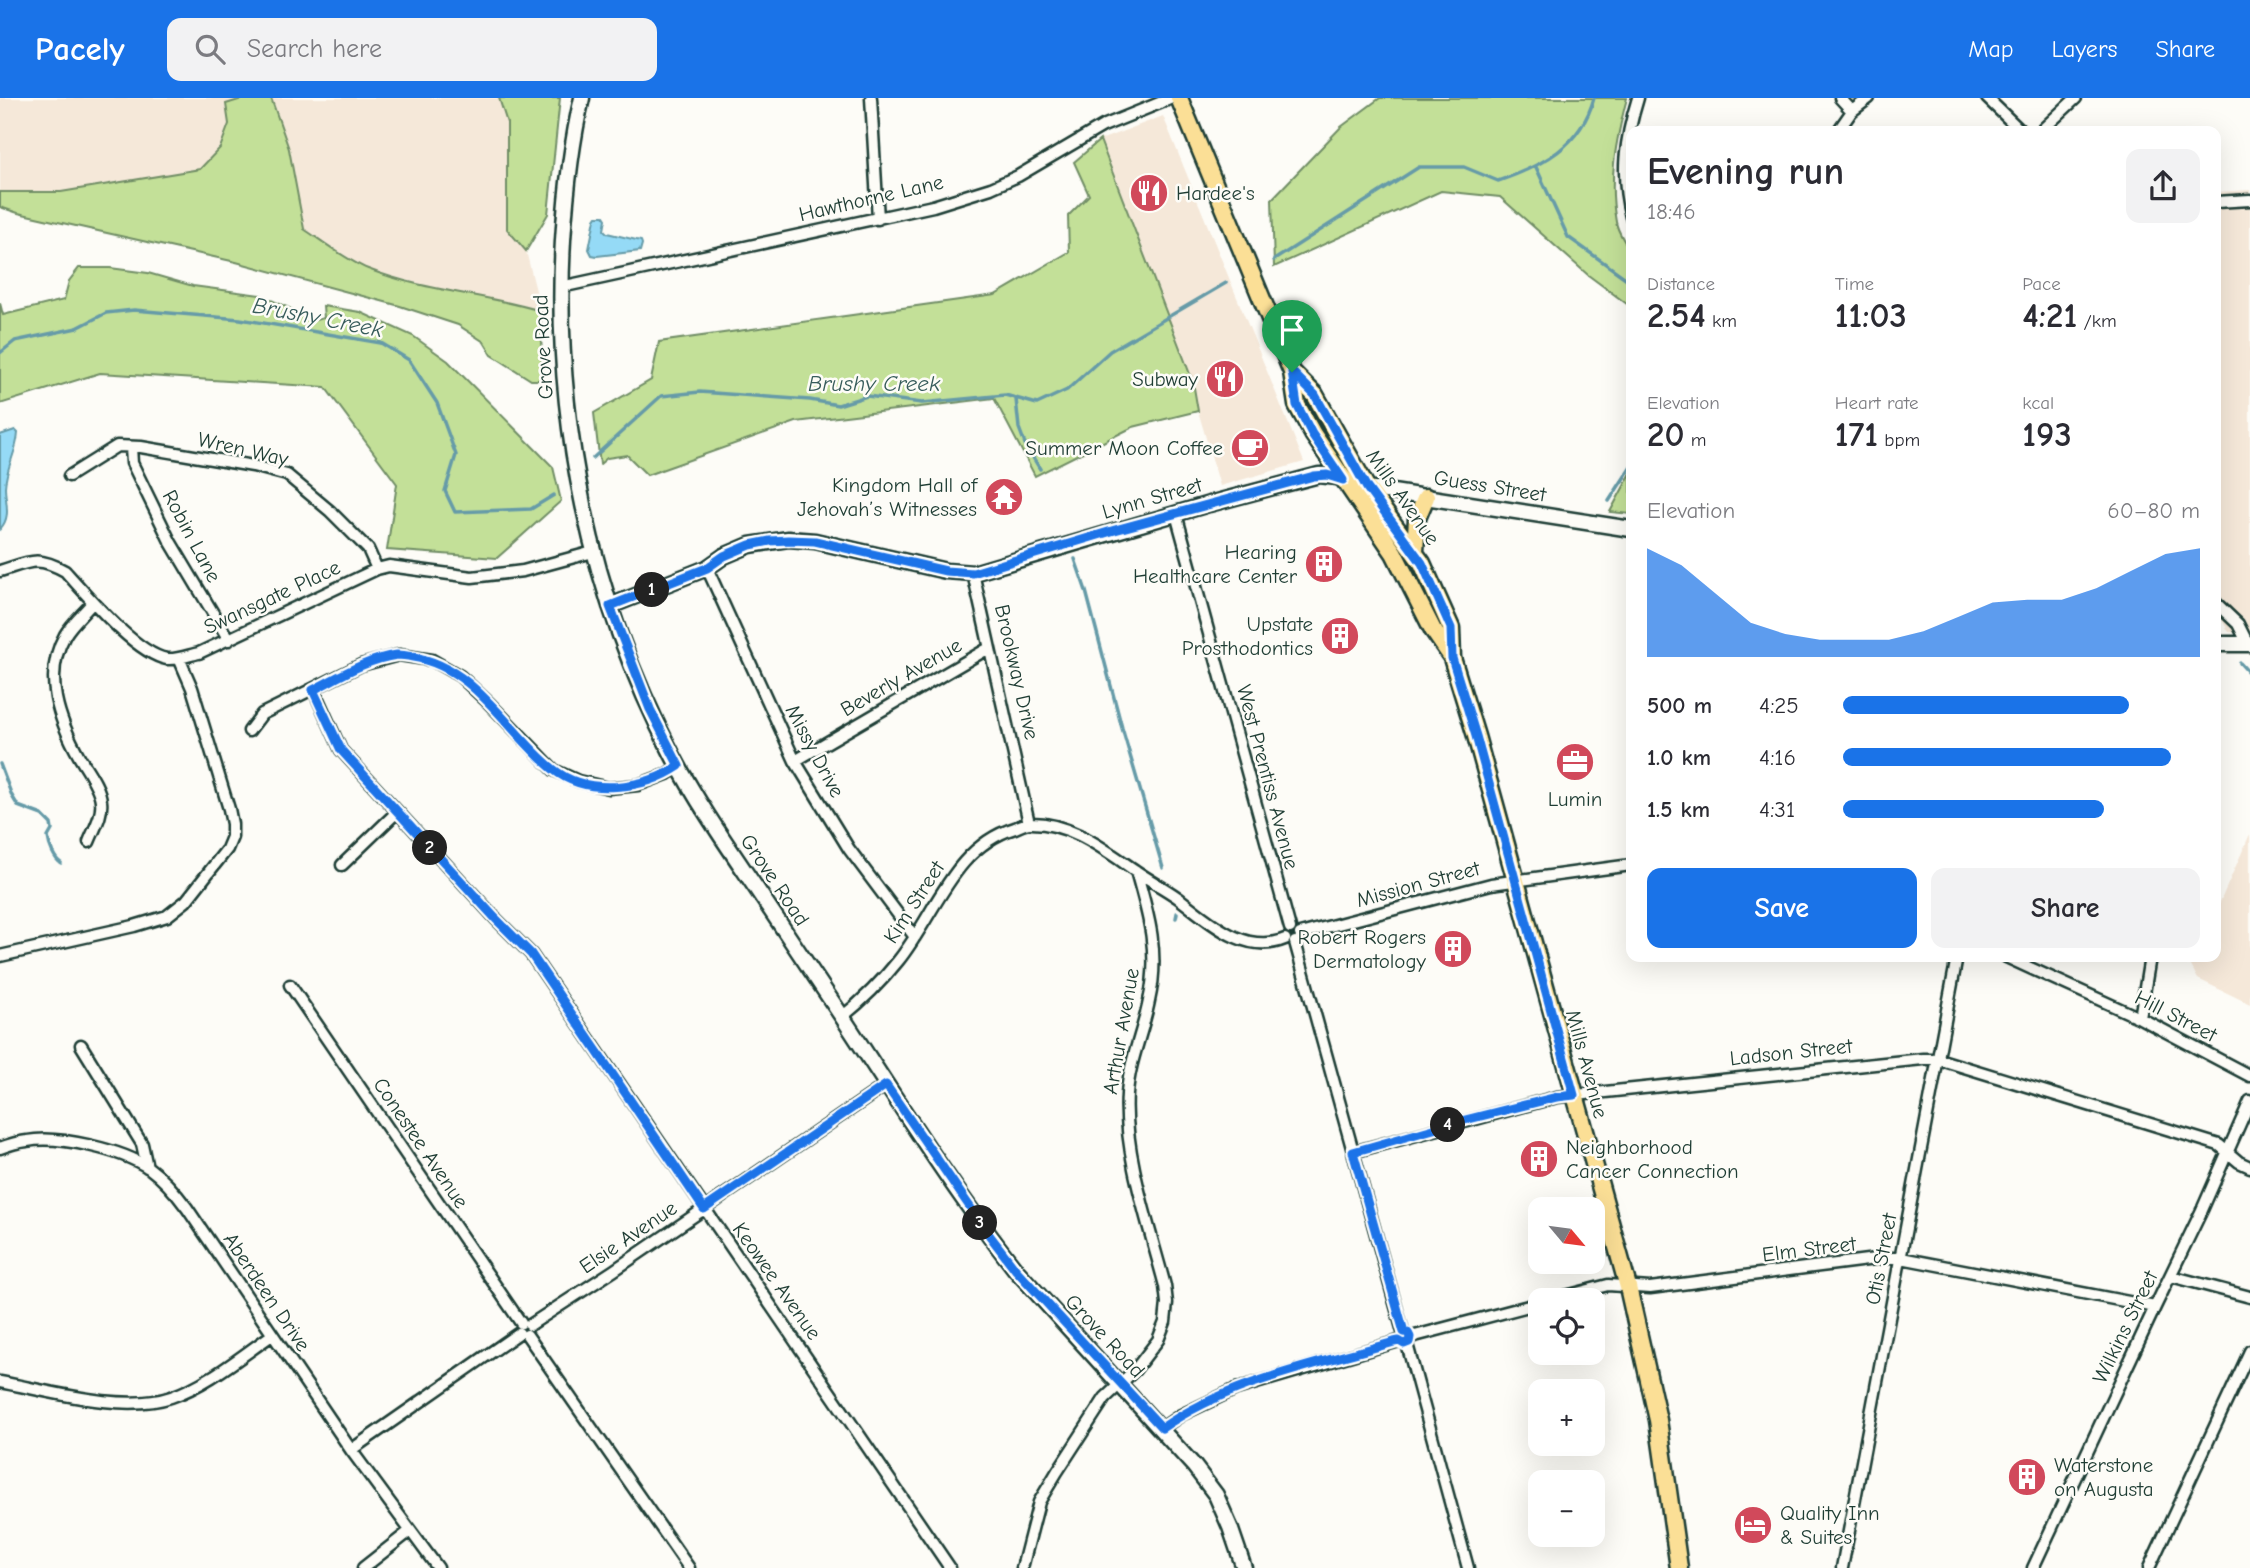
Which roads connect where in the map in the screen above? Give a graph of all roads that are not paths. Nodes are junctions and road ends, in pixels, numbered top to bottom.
1 (582, 98) edge
2 (870, 98) edge
3 (1171, 98) edge
4 (1179, 98) edge
5 (1638, 98) edge
6 (1840, 98) edge
7 (1869, 98) edge
8 (1987, 98) edge
9 (2076, 98) edge
10 (1852, 111) junction
11 (1630, 126) edge
12 (1842, 126) edge
13 (2016, 126) edge
14 (2046, 126) edge
15 (1626, 148) edge
16 (1626, 196) edge
17 (2250, 200) edge
18 (2221, 202) edge
19 (878, 219) junction
20 (561, 287) junction
21 (1292, 372) junction
22 (131, 447) junction
23 (69, 476) dead end
24 (1343, 480) junction
25 (1367, 488) junction
26 (1426, 497) junction
27 (1176, 514) junction
28 (1626, 528) edge
29 (593, 552) junction
30 (1415, 552) junction
31 (707, 568) junction
32 (377, 569) junction
33 (0, 571) edge
34 (973, 573) junction
35 (93, 602) junction
36 (610, 606) junction
37 (2221, 608) edge
38 (229, 639) junction
39 (2221, 644) edge
40 (2249, 644) edge
41 (989, 648) junction
42 (179, 658) junction
43 (1452, 658) junction
44 (313, 690) junction
45 (249, 731) dead end
46 (795, 761) junction
47 (679, 766) junction
48 (397, 812) junction
49 (1029, 823) junction
50 (89, 842) dead end
51 (342, 865) dead end
52 (1626, 866) edge
53 (1136, 871) junction
54 (1516, 882) junction
55 (915, 937) junction
56 (1293, 939) junction
57 (1, 952) edge
58 (1955, 962) edge
59 (2017, 962) edge
60 (2149, 962) edge
61 (290, 985) dead end
62 (842, 1017) junction
63 (2140, 1018) junction
64 (81, 1045) dead end
65 (1938, 1059) junction
66 (2250, 1076) edge
67 (886, 1085) junction
68 (1574, 1095) junction
69 (2250, 1101) edge
70 (0, 1148) edge
71 (2227, 1151) junction
72 (1353, 1152) junction
73 (147, 1167) junction
74 (2250, 1167) edge
75 (704, 1209) junction
76 (1901, 1258) junction
77 (2171, 1276) junction
78 (1628, 1287) junction
79 (1596, 1288) edge
80 (2250, 1297) edge
81 (1528, 1306) edge
82 (2155, 1307) junction
83 (524, 1329) junction
84 (272, 1335) junction
85 (1405, 1338) junction
86 (2250, 1351) edge
87 (0, 1382) edge
88 (1120, 1383) junction
89 (1162, 1428) junction
90 (351, 1450) junction
91 (410, 1531) junction
92 (363, 1568) edge
93 (438, 1568) edge
94 (689, 1568) edge
95 (950, 1568) edge
96 (1022, 1568) edge
97 (1244, 1568) edge
98 (1468, 1568) edge
99 (1679, 1568) edge
100 (1842, 1568) edge
101 (2033, 1568) edge
102 (2149, 1568) edge

1 - 20 main road, Grove Road
2 - 19 street
3 - 19 street, Hawthorne Lane
4 - 21 main road, Mills Avenue
5 - 11 street
6 - 10 street
7 - 10 street
8 - 13 street
9 - 14 street
10 - 12 street
15 - 16 street
17 - 18 street
19 - 20 street, Hawthorne Lane
20 - 29 main road, Grove Road
21 - 24 main road, Mills Avenue
21 - 25 main road, Mills Avenue
22 - 23 street, Wren Way
22 - 32 street, Wren Way
22 - 38 street, Robin Lane
24 - 25 main road, Guess Street
24 - 27 main road, Lynn Street
24 - 43 main road, Mills Avenue
25 - 26 main road, Guess Street
25 - 30 main road, Mills Avenue
26 - 28 main road, Guess Street
26 - 30 main road
27 - 34 main road, Lynn Street
27 - 56 street, West Prentiss Avenue
29 - 32 street, Swansgate Place
29 - 36 main road, Grove Road
30 - 43 main road, Mills Avenue
31 - 34 main road
31 - 36 main road
31 - 46 street, Missy Drive
32 - 38 street, Swansgate Place
33 - 35 street
34 - 41 street, Brookway Drive
35 - 42 street
35 - 50 street
36 - 47 main road, Grove Road
37 - 40 street
38 - 42 street, Swansgate Place
39 - 40 main road
41 - 46 street, Beverly Avenue
41 - 49 street, Brookway Drive
42 - 57 street
43 - 54 main road, Mills Avenue
44 - 45 street
44 - 47 street
44 - 48 street, Keowee Avenue
46 - 55 street, Missy Drive
47 - 62 main road, Grove Road
48 - 51 street
48 - 75 street, Keowee Avenue
49 - 53 street
49 - 55 street, Kim Street
52 - 54 street, Mission Street
53 - 56 street, Mission Street
53 - 88 street, Arthur Avenue
54 - 56 street, Mission Street
54 - 68 main road, Mills Avenue
55 - 62 street, Kim Street
56 - 72 street
58 - 65 street, Otis Street
59 - 63 street, Hill Street
60 - 63 street
61 - 83 street, Conestee Avenue
62 - 67 main road, Grove Road
63 - 66 street, Hill Street
64 - 73 street
65 - 68 street, Ladson Street
65 - 71 street, Ladson Street
65 - 76 street, Otis Street
67 - 75 street, Elsie Avenue
67 - 88 main road, Grove Road
68 - 72 street, Ladson Street
68 - 78 main road, Mills Avenue
69 - 71 street, Wilkins Street
70 - 73 street, Aberdeen Drive
71 - 74 street, Ladson Street
71 - 77 street, Wilkins Street
72 - 85 street
73 - 84 street, Aberdeen Drive
75 - 83 street, Elsie Avenue
75 - 95 street, Keowee Avenue
76 - 78 street, Elm Street
76 - 82 street, Elm Street
76 - 100 street, Otis Street
77 - 80 street
77 - 82 street, Wilkins Street
78 - 79 street, Elm Street
78 - 99 main road, Mills Avenue
81 - 85 street
82 - 101 street, Wilkins Street
83 - 90 street, Elsie Avenue
83 - 94 street, Conestee Avenue
84 - 87 street
84 - 90 street, Aberdeen Drive
85 - 89 street
85 - 98 street
86 - 102 street
88 - 89 main road, Grove Road
88 - 96 street, Arthur Avenue
89 - 97 main road, Grove Road
90 - 91 street, Aberdeen Drive
91 - 92 street
91 - 93 street, Aberdeen Drive

